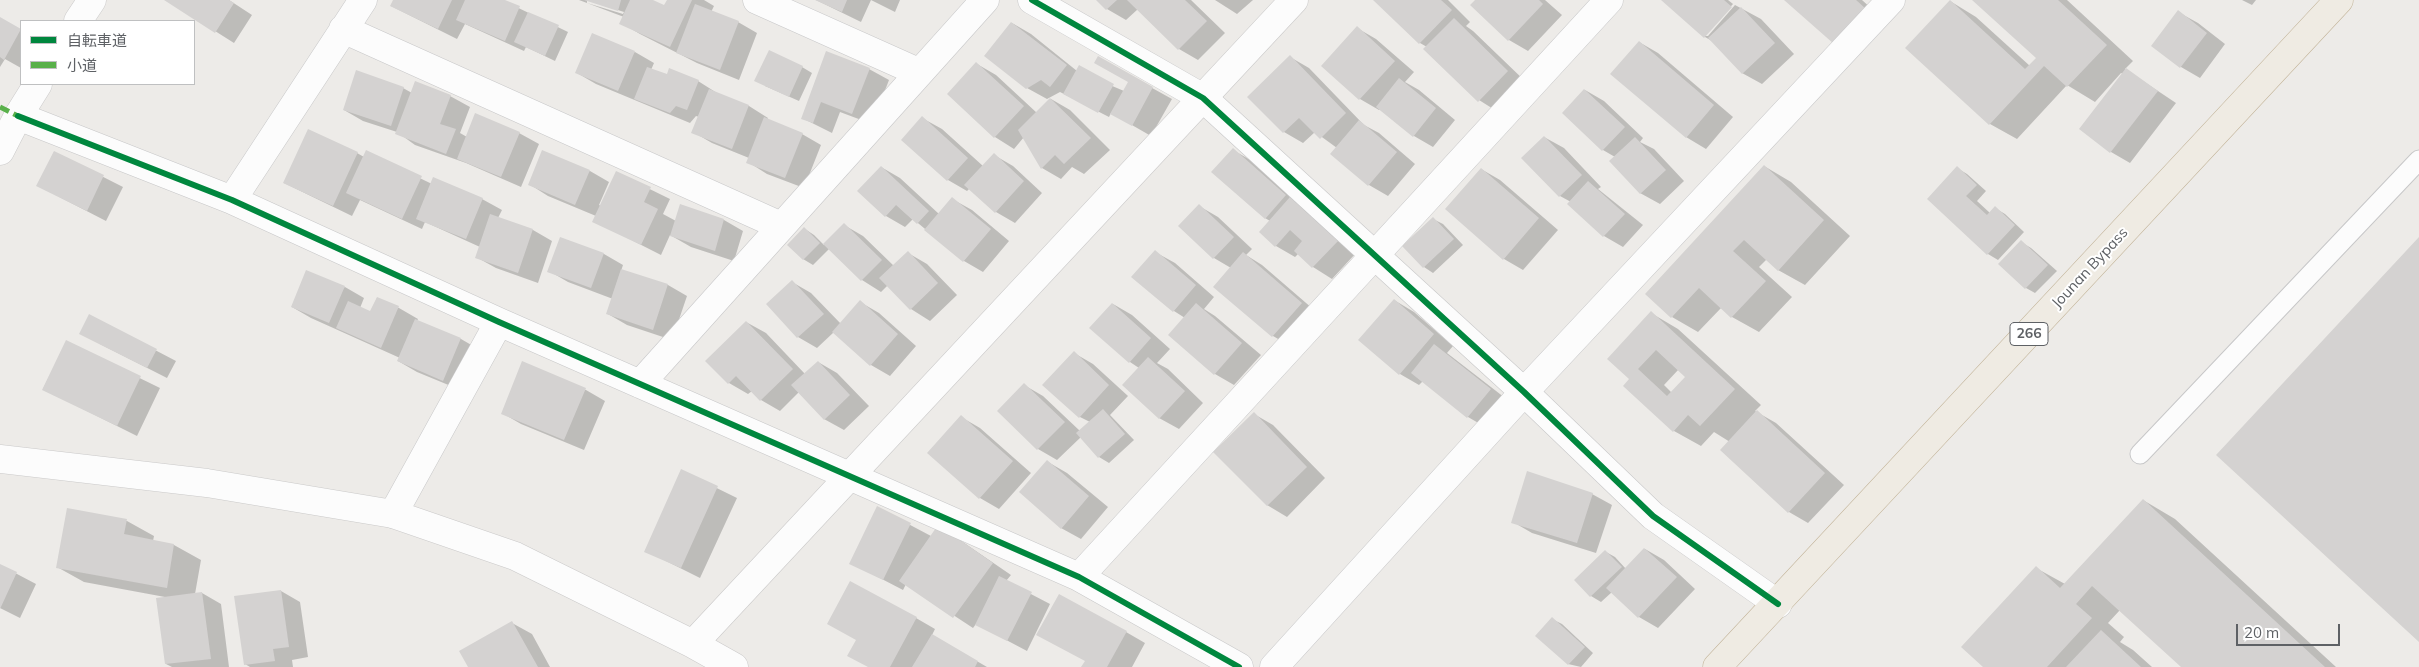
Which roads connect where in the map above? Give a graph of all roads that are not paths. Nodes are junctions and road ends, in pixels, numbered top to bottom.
1 (92, 0) edge
2 (363, 0) edge
3 (757, 0) edge
4 (985, 0) edge
5 (1032, 0) edge
6 (1294, 0) edge
7 (1609, 0) edge
8 (1891, 0) edge
9 (2339, 0) edge
10 (79, 20) edge
11 (342, 29) junction
12 (918, 72) junction
13 (37, 85) edge
14 (1203, 98) junction
15 (18, 116) junction
16 (0, 151) edge
17 (2419, 160) edge
18 (232, 200) junction
19 (781, 226) junction
20 (1375, 256) junction
21 (499, 322) junction
22 (640, 384) junction
23 (1524, 392) junction
24 (2140, 454) dead end
25 (0, 459) edge
26 (851, 476) junction
27 (394, 514) junction
28 (1079, 577) junction
29 (1778, 604) junction
30 (693, 644) junction
31 (734, 667) edge
32 (1239, 667) edge
33 (1274, 667) edge
34 (1717, 667) edge

1 - 10 street
2 - 11 street
3 - 12 street
4 - 12 street
5 - 14 street
6 - 14 street
7 - 20 street
8 - 23 street
9 - 29 highway, Jounan Bypass / 266
11 - 18 street
11 - 19 street
12 - 19 street
13 - 15 street
14 - 20 street
14 - 26 street
15 - 16 street
15 - 18 street
17 - 24 lane
18 - 21 street
19 - 22 street
20 - 23 street
20 - 28 street
21 - 22 street
21 - 27 street
22 - 26 street
23 - 29 street
23 - 33 street
25 - 27 street
26 - 28 street
26 - 30 street
27 - 30 street
28 - 32 street
29 - 34 highway, Jounan Bypass / 266
30 - 31 street

